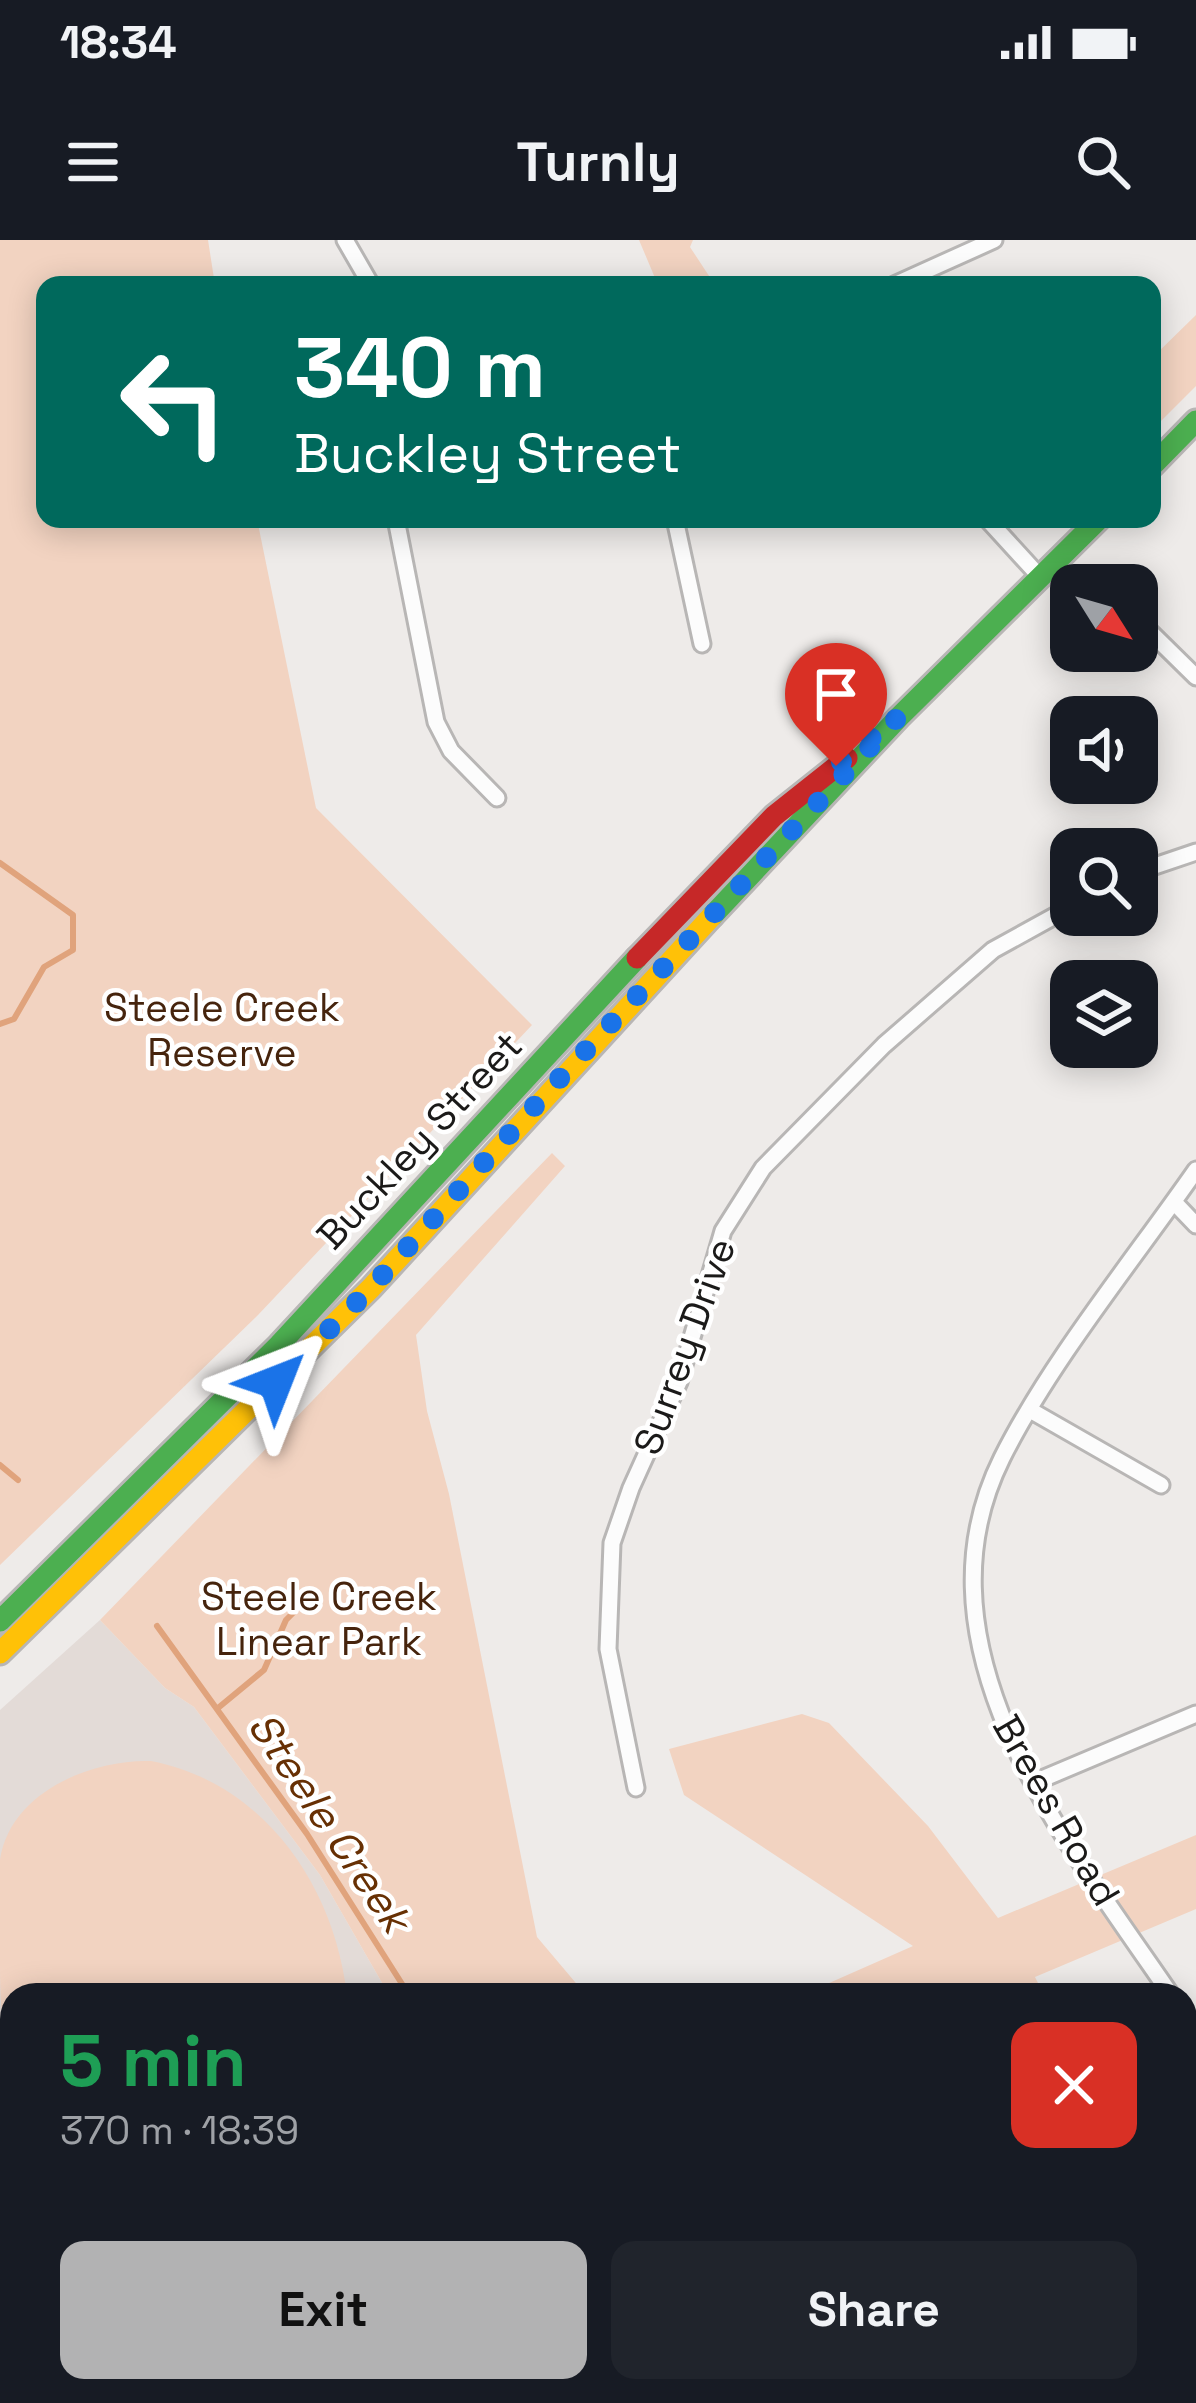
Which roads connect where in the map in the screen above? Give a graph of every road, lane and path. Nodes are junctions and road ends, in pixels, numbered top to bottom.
1 (345, 240) edge
2 (994, 240) edge
3 (366, 276) edge
4 (914, 276) edge
5 (1196, 421) edge
6 (1161, 457) edge
7 (398, 528) edge
8 (677, 528) edge
9 (995, 528) edge
10 (1090, 528) edge
11 (1041, 578) junction
12 (1158, 640) edge
13 (702, 644) dead end
14 (1196, 677) edge
15 (898, 717) junction
16 (497, 798) dead end
17 (1196, 852) edge
18 (1158, 865) edge
19 (1050, 919) edge
20 (1196, 1170) edge
21 (1174, 1202) junction
22 (1196, 1225) edge
23 (1030, 1410) junction
24 (1161, 1485) dead end
25 (0, 1621) edge
26 (0, 1653) edge
27 (1196, 1714) edge
28 (1035, 1782) junction
29 (637, 1788) dead end
30 (1164, 1983) edge

1 - 3 street
2 - 4 street
5 - 6 main road
7 - 16 street
8 - 13 street
9 - 11 street
10 - 11 main road, Buckley Street
11 - 15 main road, Buckley Street
12 - 14 street
15 - 25 main road, Buckley Street
15 - 26 main road, Buckley Street
17 - 18 street
19 - 29 street, Surrey Drive
20 - 21 street, Brees Road
21 - 22 street
21 - 23 street, Brees Road
23 - 24 street
23 - 28 street, Brees Road
27 - 28 street
28 - 30 street, Brees Road

